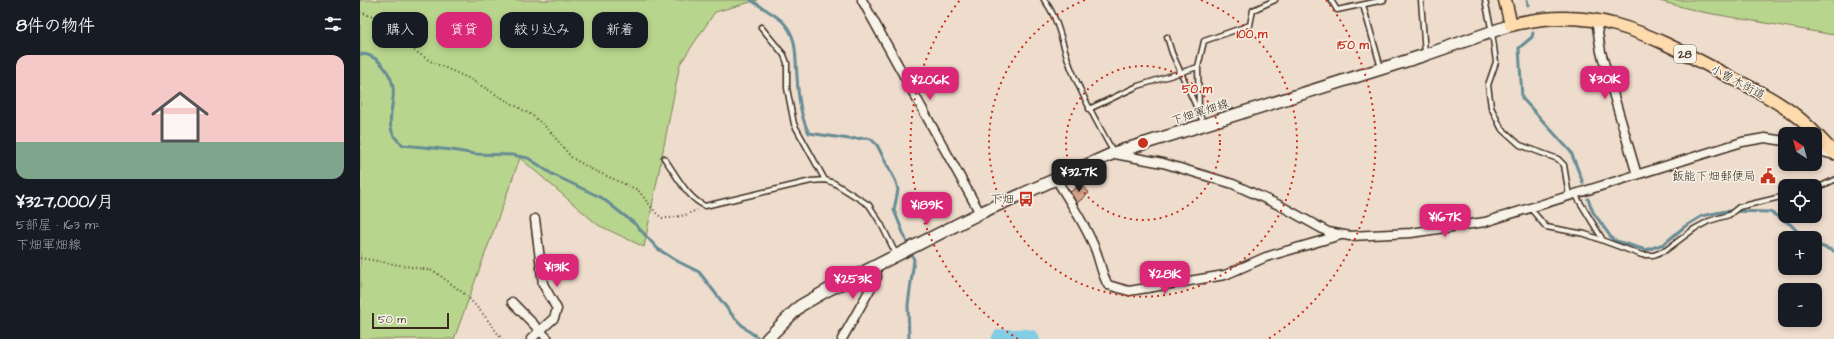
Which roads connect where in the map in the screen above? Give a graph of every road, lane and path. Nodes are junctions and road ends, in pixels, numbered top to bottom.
1 (862, 0) edge
2 (1044, 0) edge
3 (1275, 0) edge
4 (1331, 0) edge
5 (1384, 0) edge
6 (1421, 0) edge
7 (1485, 0) edge
8 (1505, 0) edge
9 (1364, 4) junction
10 (360, 12) edge
11 (1596, 20) junction
12 (1512, 25) junction
13 (761, 27) dead end
14 (1492, 32) junction
15 (1167, 37) dead end
16 (1425, 55) junction
17 (1198, 67) junction
18 (1381, 68) junction
19 (1181, 72) junction
20 (1089, 109) junction
21 (1199, 111) junction
22 (1204, 124) junction
23 (1778, 140) edge
24 (1822, 151) edge
25 (1114, 153) junction
26 (1834, 154) edge
27 (664, 158) dead end
28 (1637, 175) junction
29 (1056, 179) junction
30 (825, 180) junction
31 (1834, 180) edge
32 (1822, 186) edge
33 (1572, 195) junction
34 (1778, 198) edge
35 (705, 206) junction
36 (1530, 208) junction
37 (980, 213) junction
38 (535, 218) dead end
39 (1341, 234) junction
40 (1603, 241) junction
41 (896, 255) junction
42 (360, 258) edge
43 (876, 265) junction
44 (512, 302) dead end
45 (540, 331) junction
46 (502, 339) edge
47 (531, 339) edge
48 (548, 339) edge
49 (767, 339) edge
50 (842, 339) edge

1 - 37 street
2 - 20 lane
3 - 17 lane
4 - 9 lane
5 - 9 lane
6 - 16 lane
7 - 14 lane
8 - 12 main road
9 - 18 lane
10 - 35 path
11 - 12 main road, 小曽木街道 / 28
11 - 26 main road, 小曽木街道 / 28
11 - 28 street
12 - 14 main road, 下畑軍畑線
13 - 30 lane
14 - 16 main road, 下畑軍畑線
14 - 33 lane
15 - 19 lane
16 - 18 main road, 下畑軍畑線
17 - 19 lane
17 - 21 lane
18 - 22 main road, 下畑軍畑線
19 - 20 lane
19 - 21 lane
20 - 25 lane
21 - 22 lane
22 - 25 main road, 下畑軍畑線
23 - 28 street
24 - 26 street
25 - 29 main road, 下畑軍畑線
25 - 39 street
27 - 35 lane
28 - 33 street
29 - 37 main road, 下畑軍畑線
29 - 39 street
30 - 35 lane
30 - 41 lane
31 - 32 lane
33 - 36 street
33 - 40 lane
34 - 40 lane
36 - 39 street
36 - 40 lane
37 - 41 main road, 下畑軍畑線
38 - 45 street
41 - 43 main road, 下畑軍畑線
42 - 46 path
43 - 49 main road, 下畑軍畑線
43 - 50 street
44 - 45 street
45 - 47 street
45 - 48 street

